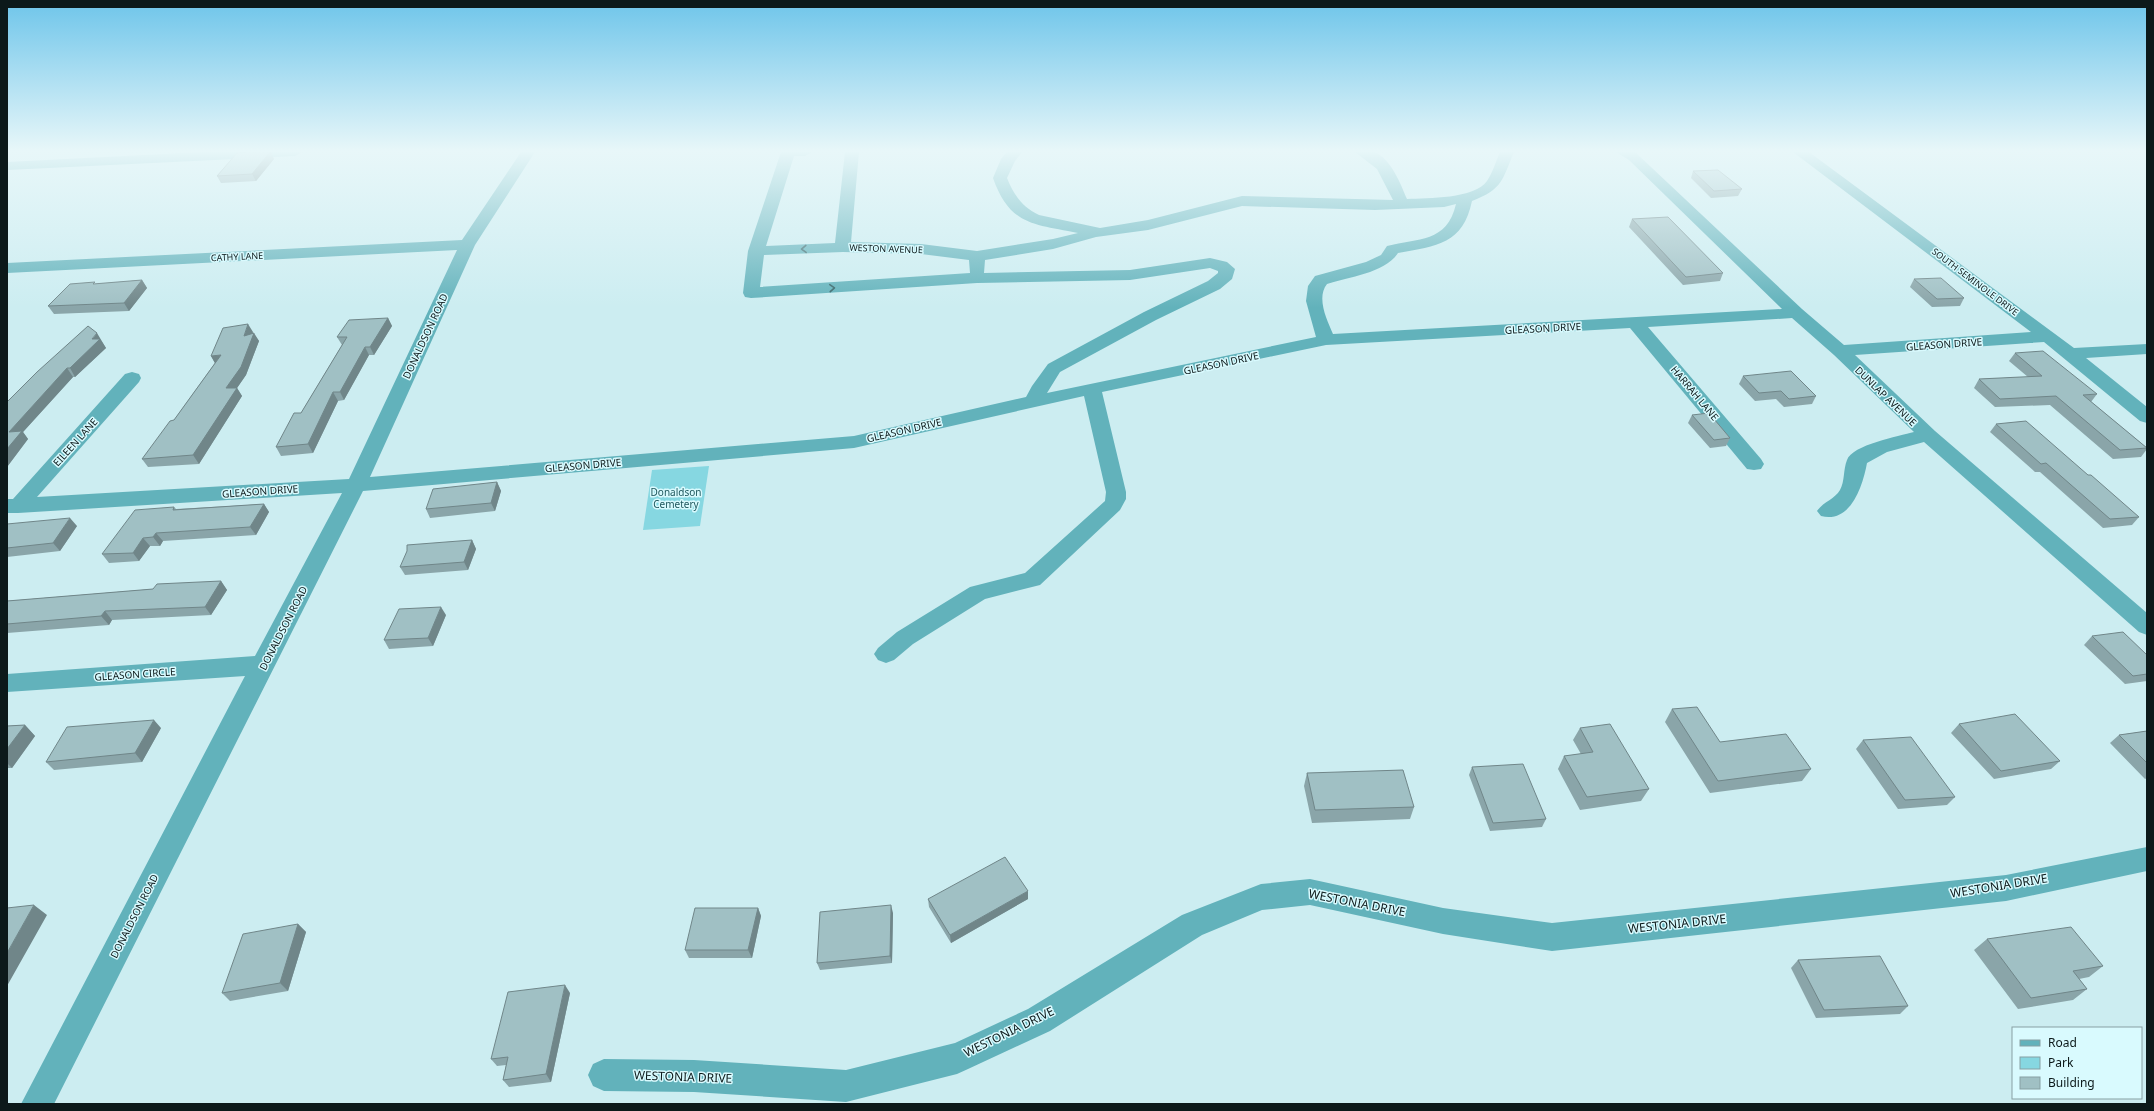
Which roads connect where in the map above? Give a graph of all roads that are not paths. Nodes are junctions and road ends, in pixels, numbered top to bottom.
1 (494, 204) edge
2 (771, 204) edge
3 (847, 204) edge
4 (1013, 204) edge
5 (1231, 204) edge
6 (1394, 204) edge
7 (1402, 204) joint
8 (1405, 204) edge
9 (1464, 204) edge
10 (1681, 204) edge
11 (1870, 204) edge
12 (1100, 233) junction
13 (467, 245) junction
14 (843, 247) junction
15 (756, 251) junction
16 (977, 256) junction
17 (7, 268) edge
18 (977, 278) junction
19 (1796, 313) junction
20 (1635, 323) junction
21 (2048, 336) junction
22 (1326, 340) junction
23 (2147, 349) edge
24 (1840, 352) junction
25 (2068, 354) junction
26 (132, 378) dead end
27 (1092, 390) junction
28 (1034, 401) junction
29 (2147, 417) edge
30 (1928, 435) junction
31 (1754, 464) dead end
32 (356, 485) junction
33 (13, 506) edge
34 (1828, 511) dead end
35 (2147, 626) edge
36 (886, 654) dead end
37 (264, 665) junction
38 (7, 683) edge
39 (2147, 859) edge
40 (604, 1075) dead end
41 (37, 1104) edge

1 - 13 street, DONALDSON ROAD
2 - 15 street
3 - 14 street, WESTON AVENUE
4 - 12 street
5 - 12 street, WESTON AVENUE
6 - 7 street, WESTON AVENUE
7 - 8 street, WESTON AVENUE
9 - 22 street
10 - 19 street, DUNLAP AVENUE
11 - 21 street, SOUTH SEMINOLE DRIVE
12 - 16 street, WESTON AVENUE
13 - 17 street, CATHY LANE
13 - 32 street, DONALDSON ROAD
14 -> 15 street
14 - 16 street, WESTON AVENUE
15 -> 18 street
16 - 18 street
18 - 28 street
19 - 20 street, GLEASON DRIVE
19 - 24 street, DUNLAP AVENUE
20 - 22 street, GLEASON DRIVE
20 - 31 street, HARRAH LANE
21 - 24 street, GLEASON DRIVE
21 - 25 street, SOUTH SEMINOLE DRIVE
22 - 27 street, GLEASON DRIVE
23 - 25 street
24 - 30 street, DUNLAP AVENUE
25 - 29 street, SOUTH SEMINOLE DRIVE
26 - 33 street, EILEEN LANE
27 - 28 street, GLEASON DRIVE
27 - 36 street
28 - 32 street, GLEASON DRIVE
30 - 34 street
30 - 35 street, DUNLAP AVENUE
32 - 33 street, GLEASON DRIVE
32 - 37 street, DONALDSON ROAD
37 - 38 street, GLEASON CIRCLE
37 - 41 street, DONALDSON ROAD
39 - 40 street, WESTONIA DRIVE

